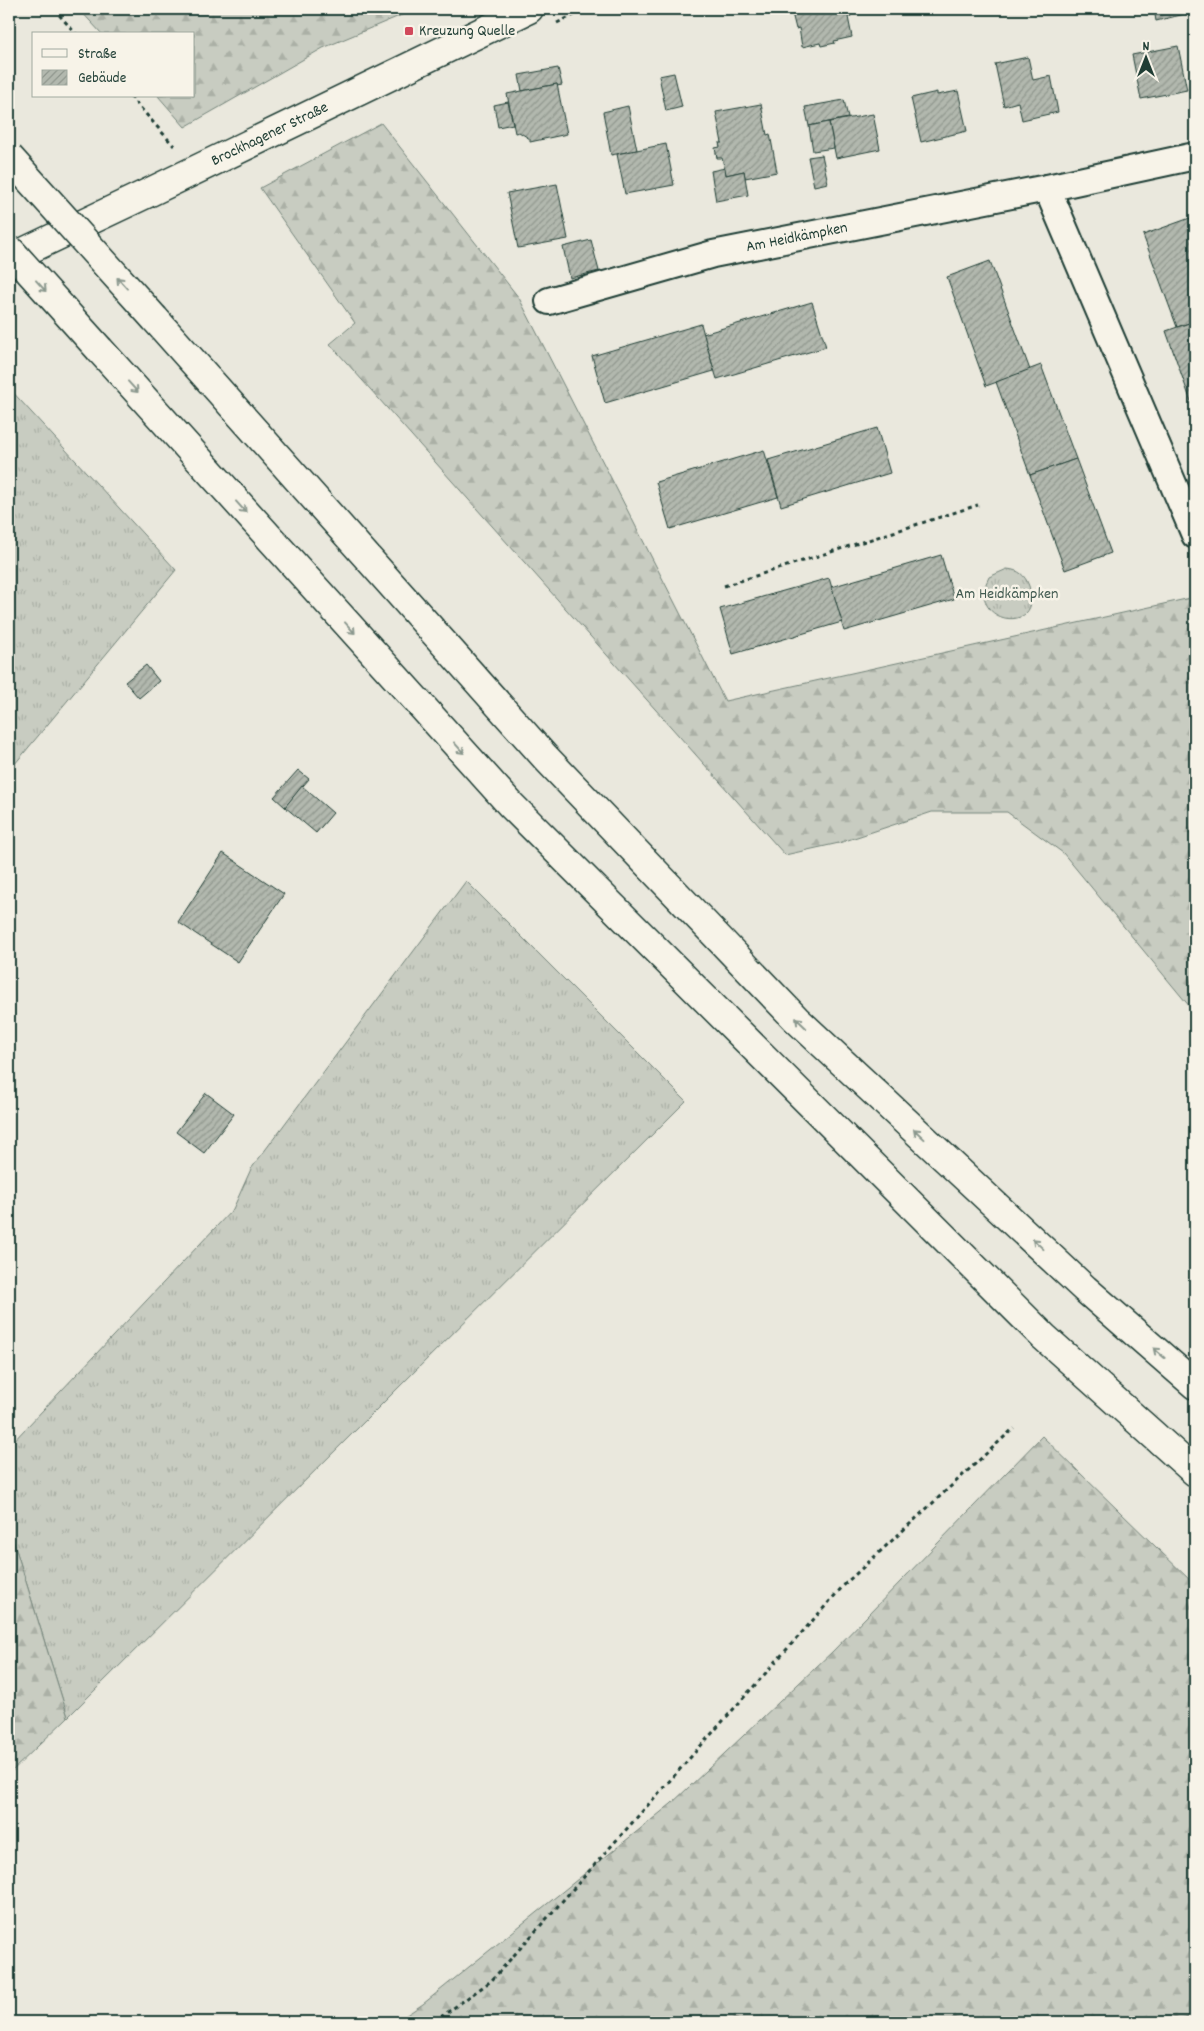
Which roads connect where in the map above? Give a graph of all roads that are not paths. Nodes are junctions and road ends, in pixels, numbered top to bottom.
1 (529, 9) edge
2 (1195, 156) edge
3 (9, 158) edge
4 (1047, 188) junction
5 (9, 250) edge
6 (9, 259) edge
7 (549, 301) dead end
8 (1195, 535) edge
9 (1195, 1386) edge
10 (1195, 1472) edge

1 - 6 main road, Brockhagener Straße
2 - 4 street, Am Heidkämpken
9 -> 3 main road, bridge
4 - 7 street, Am Heidkämpken
4 - 8 street
5 -> 10 main road, bridge

